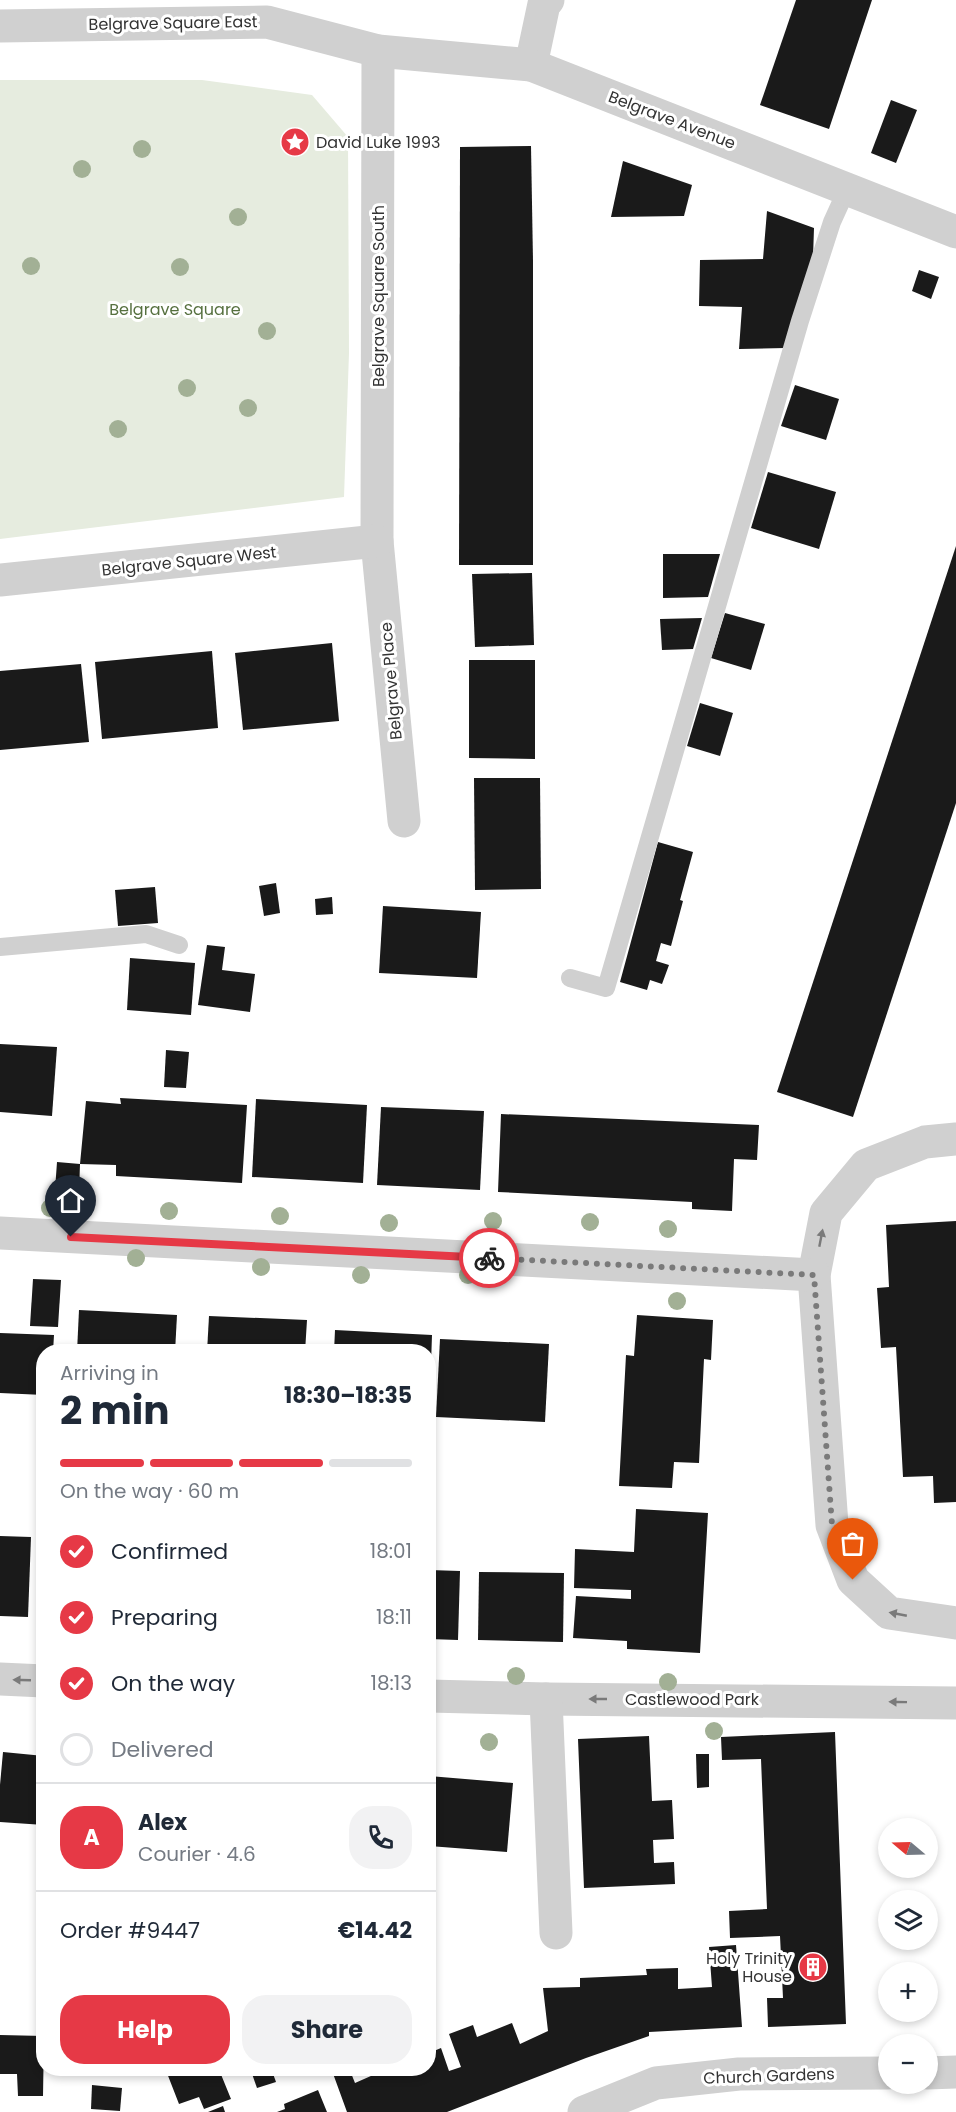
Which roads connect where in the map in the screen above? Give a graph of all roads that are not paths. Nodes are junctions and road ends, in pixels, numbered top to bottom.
1 (548, 0) edge
2 (0, 26) edge
3 (378, 51) junction
4 (531, 65) junction
5 (847, 189) junction
6 (956, 232) edge
7 (377, 541) junction
8 (0, 580) edge
9 (404, 821) dead end
10 (179, 945) dead end
11 (0, 947) edge
12 (570, 978) dead end
13 (956, 1139) edge
14 (0, 1233) edge
15 (814, 1275) junction
16 (956, 1623) edge
17 (0, 1679) edge
18 (36, 1681) edge
19 (436, 1696) edge
20 (546, 1699) junction
21 (956, 1703) edge
22 (556, 1933) dead end
23 (956, 2072) edge
24 (878, 2073) edge
25 (938, 2073) edge
26 (584, 2112) edge

1 - 4 street
2 - 3 street, Belgrave Square East
3 - 4 street, Belgrave Avenue
3 - 7 street, Belgrave Square South
4 - 5 street, Belgrave Avenue
5 - 6 street, Belgrave Avenue
5 - 12 lane
7 - 8 street, Belgrave Square West
7 - 9 street, Belgrave Place
10 - 11 lane
15 -> 13 street
14 - 15 street
16 -> 15 street
18 -> 17 street
19 - 20 street, Castlewood Park
21 -> 20 street, Castlewood Park
20 - 22 street
23 - 25 street
24 - 26 street, Church Gardens

